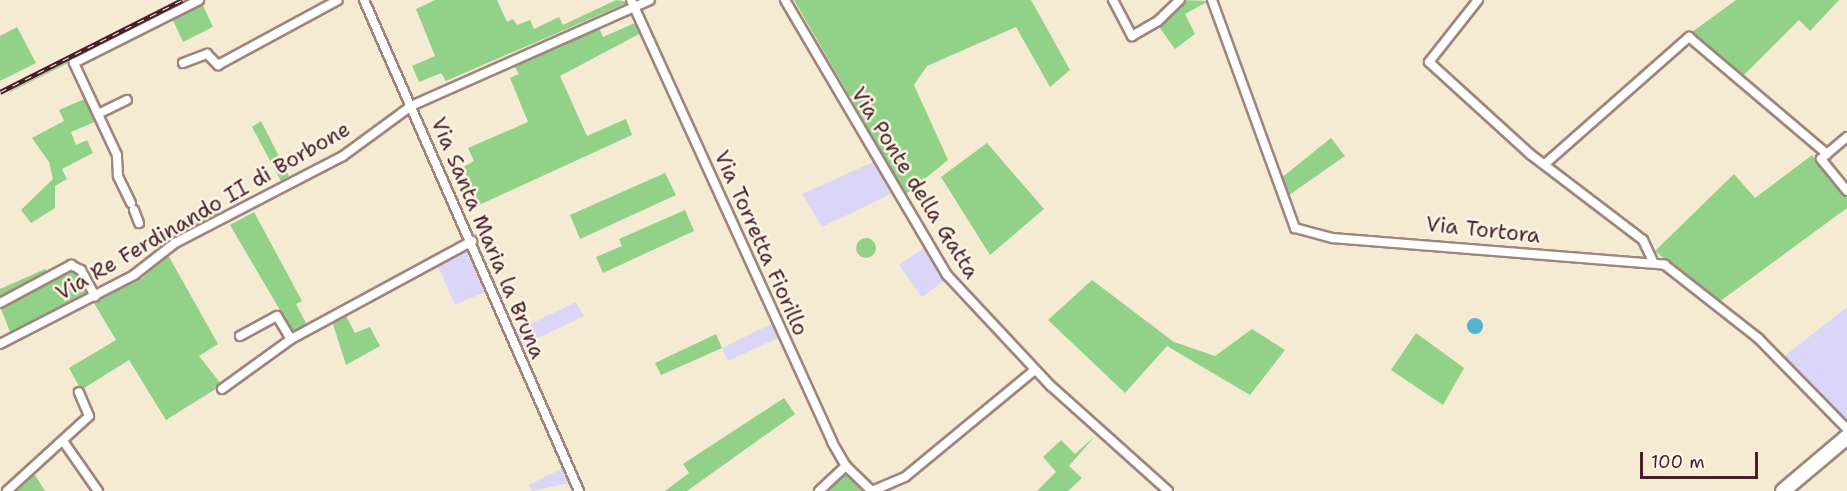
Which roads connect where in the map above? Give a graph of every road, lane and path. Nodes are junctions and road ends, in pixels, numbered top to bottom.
1 (199, 0) edge
2 (338, 0) edge
3 (364, 0) edge
4 (650, 0) edge
5 (785, 0) edge
6 (1113, 0) edge
7 (1180, 0) edge
8 (1212, 0) edge
9 (1478, 0) edge
10 (632, 3) edge
11 (183, 63) dead end
12 (127, 100) dead end
13 (411, 106) junction
14 (98, 114) junction
15 (1847, 137) edge
16 (1827, 154) junction
17 (1546, 162) junction
18 (1847, 191) edge
19 (139, 223) dead end
20 (472, 241) junction
21 (1653, 261) junction
22 (95, 296) junction
23 (0, 303) edge
24 (240, 336) dead end
25 (291, 339) junction
26 (0, 344) edge
27 (1035, 370) junction
28 (222, 389) dead end
29 (80, 392) dead end
30 (1847, 429) edge
31 (1847, 437) edge
32 (63, 441) junction
33 (846, 466) junction
34 (7, 491) edge
35 (98, 491) edge
36 (579, 491) edge
37 (819, 491) edge
38 (872, 491) edge
39 (1168, 491) edge
40 (1783, 491) edge

1 - 14 street
2 - 11 street
3 - 13 street, Via Santa Maria la Bruna
4 - 10 street, Via Re Ferdinando II di Borbone
5 - 27 street, Via Ponte della Gatta
6 - 7 street
8 - 21 street, Via Tortora
9 - 17 street
10 - 13 street, Via Re Ferdinando II di Borbone
10 - 33 street, Via Torretta Fiorillo
12 - 14 street
13 - 20 street, Via Santa Maria la Bruna
13 - 22 street, Via Re Ferdinando II di Borbone
14 - 19 street
15 - 16 street
16 - 17 street
16 - 18 street
17 - 21 street
20 - 25 street
20 - 36 street, Via Santa Maria la Bruna
21 - 30 street, Via Tortora
22 - 23 street
22 - 26 street, Via Re Ferdinando II di Borbone
24 - 25 street
25 - 28 street
27 - 38 street
27 - 39 street, Via Ponte della Gatta
29 - 32 street
31 - 40 main road
32 - 34 street
32 - 35 street
33 - 37 street
33 - 38 street, Via Torretta Fiorillo

